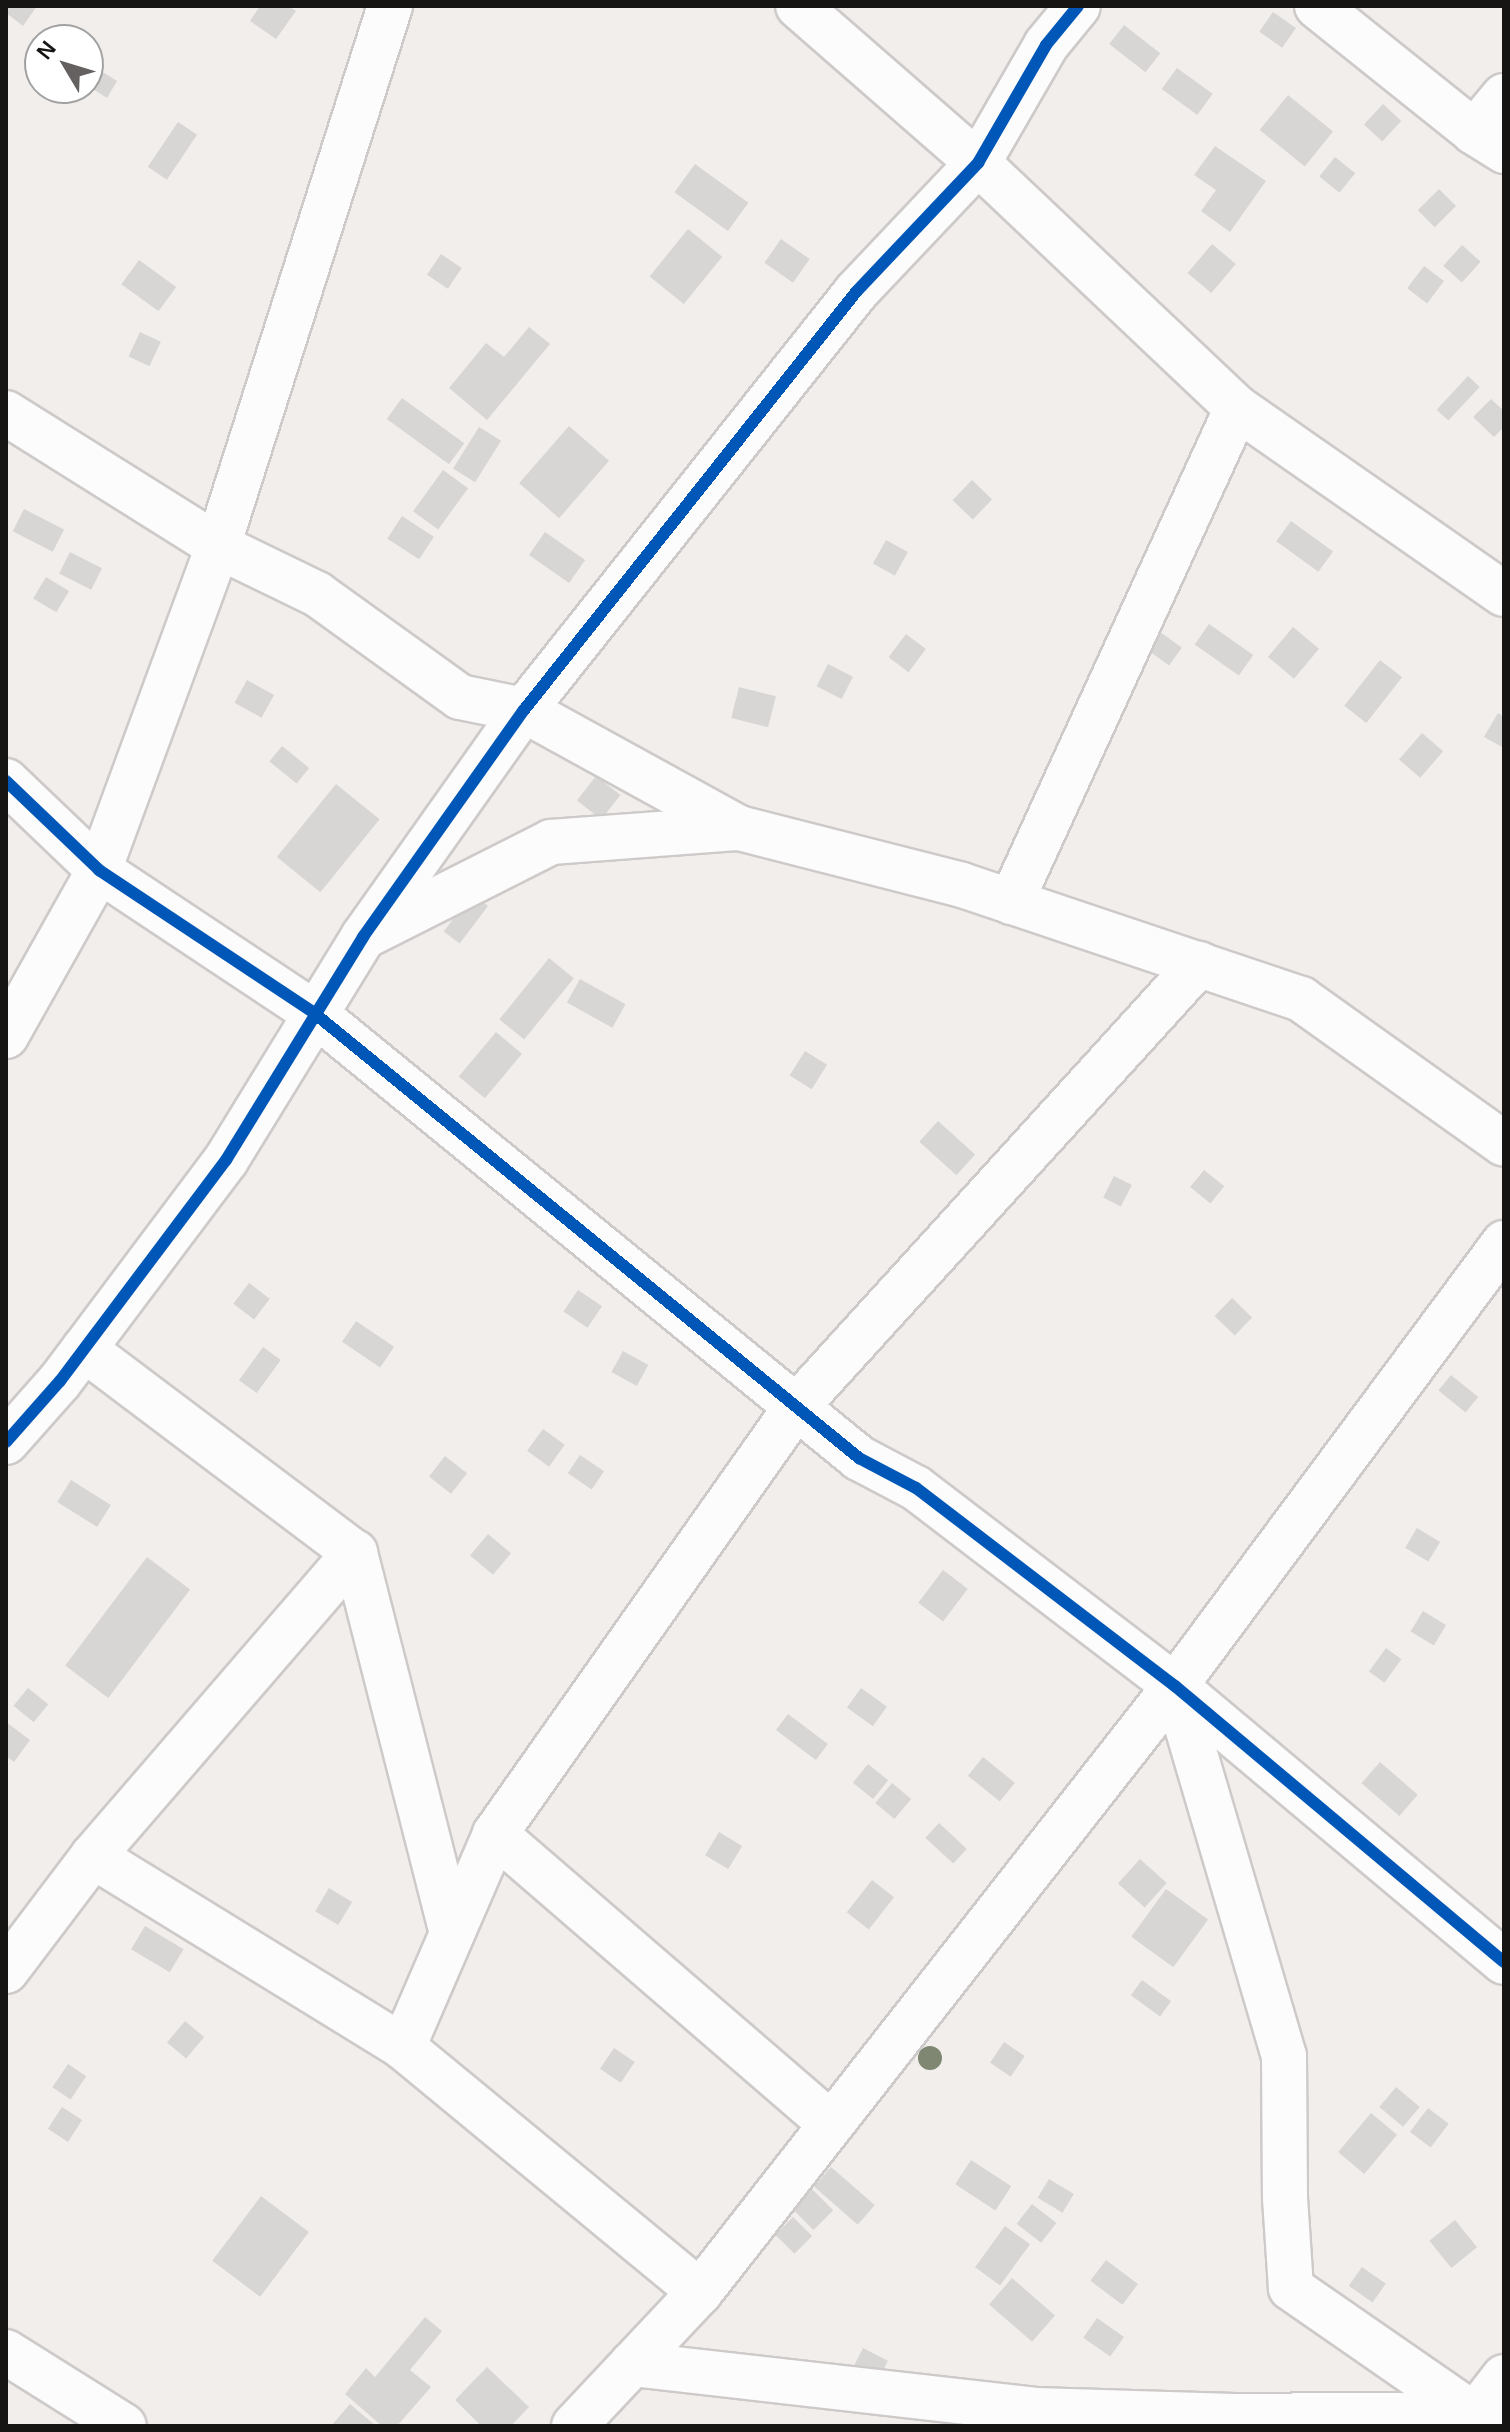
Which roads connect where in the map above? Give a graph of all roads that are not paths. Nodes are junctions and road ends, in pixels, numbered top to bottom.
1 (390, 6) edge
2 (798, 6) edge
3 (1078, 6) edge
4 (1317, 6) edge
5 (1504, 96) edge
6 (1489, 142) edge
7 (978, 163) junction
8 (1237, 408) junction
9 (6, 413) edge
10 (218, 546) junction
11 (1504, 594) edge
12 (524, 710) junction
13 (6, 781) edge
14 (739, 828) junction
15 (99, 870) junction
16 (1011, 902) junction
17 (363, 937) junction
18 (1199, 964) junction
19 (314, 1013) junction
20 (6, 1036) edge
21 (1504, 1144) edge
22 (1504, 1243) edge
23 (84, 1349) junction
24 (796, 1407) junction
25 (6, 1442) edge
26 (355, 1553) junction
27 (1175, 1686) junction
28 (495, 1834) junction
29 (93, 1856) junction
30 (452, 1933) junction
31 (1504, 1962) edge
32 (6, 1971) edge
33 (403, 2047) junction
34 (831, 2124) junction
35 (700, 2292) junction
36 (6, 2352) edge
37 (632, 2364) junction
38 (1504, 2377) edge
39 (1477, 2422) edge
40 (124, 2426) edge
41 (574, 2426) edge

1 - 10 street
2 - 7 street
3 - 7 street
4 - 6 street
5 - 6 street
7 - 8 street
7 - 12 street
8 - 11 street
8 - 16 street
9 - 10 street
10 - 12 street
10 - 15 street
12 - 14 street
12 - 17 street
13 - 15 street
14 - 16 street
14 - 17 street
15 - 19 street
15 - 20 street
16 - 18 street
17 - 19 street
18 - 21 street
18 - 24 street
19 - 23 street
19 - 24 street
22 - 27 street
23 - 25 street
23 - 26 street
24 - 27 street
24 - 28 street
26 - 29 street
26 - 30 street
27 - 31 street
27 - 34 street
27 - 39 street
28 - 30 street
28 - 34 street
29 - 32 street
29 - 33 street
30 - 33 street
33 - 35 street
34 - 35 street
35 - 37 street
36 - 40 street
37 - 39 street
37 - 41 street
38 - 39 street

